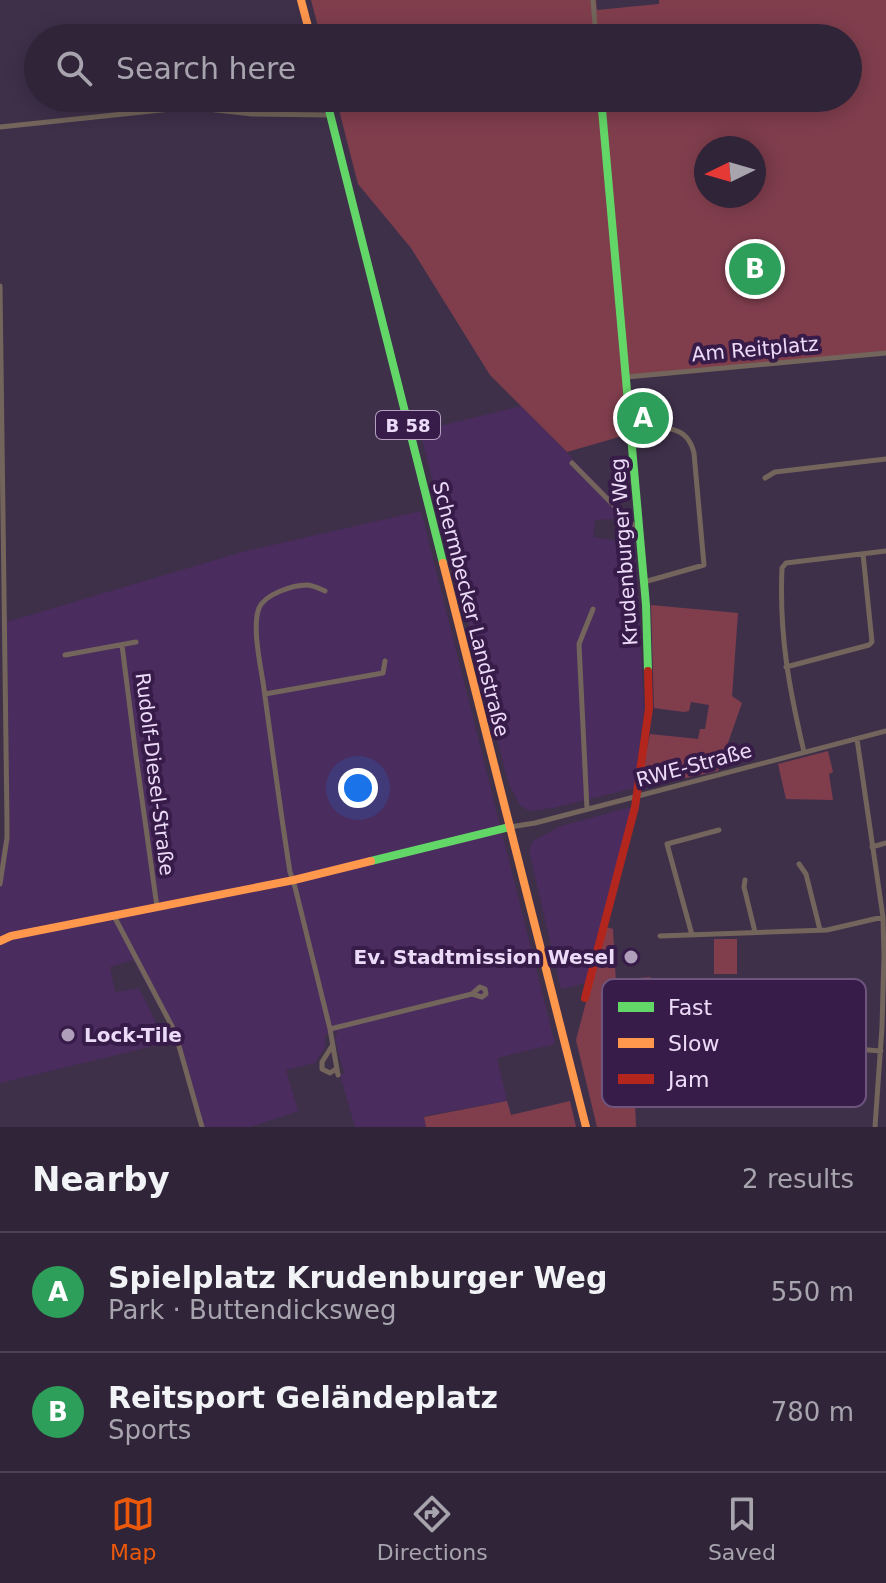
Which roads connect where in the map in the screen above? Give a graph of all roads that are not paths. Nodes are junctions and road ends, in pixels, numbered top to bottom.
1 (301, 0) edge
2 (593, 0) edge
3 (307, 24) edge
4 (595, 24) edge
5 (137, 112) edge
6 (232, 112) edge
7 (330, 112) edge
8 (602, 112) edge
9 (331, 115) junction
10 (0, 127) edge
11 (0, 286) edge
12 (886, 353) edge
13 (627, 377) junction
14 (631, 431) junction
15 (886, 459) edge
16 (572, 463) dead end
17 (765, 478) dead end
18 (639, 531) junction
19 (886, 551) edge
20 (863, 554) junction
21 (644, 582) junction
22 (325, 591) dead end
23 (593, 609) dead end
24 (136, 642) dead end
25 (122, 645) junction
26 (65, 655) dead end
27 (385, 661) dead end
28 (786, 667) junction
29 (265, 694) junction
30 (886, 731) edge
31 (857, 739) junction
32 (804, 752) junction
33 (637, 796) junction
34 (587, 809) junction
35 (510, 827) junction
36 (719, 830) dead end
37 (3, 837) edge
38 (886, 843) edge
39 (872, 847) junction
40 (799, 864) dead end
41 (294, 880) junction
42 (745, 880) dead end
43 (0, 884) edge
44 (157, 907) junction
45 (114, 916) junction
46 (883, 917) junction
47 (820, 930) junction
48 (755, 932) junction
49 (692, 935) junction
50 (660, 936) dead end
51 (0, 941) edge
52 (472, 994) dead end
53 (885, 996) edge
54 (585, 998) dead end
55 (330, 1029) junction
56 (332, 1045) junction
57 (866, 1050) edge
58 (881, 1051) junction
59 (202, 1127) edge
60 (586, 1127) edge
61 (875, 1127) edge

1 - 3 street
2 - 4 street
5 - 10 street
6 - 9 street
7 - 9 street, Schermbecker Landstraße / B 58
8 - 13 street, Krudenburger Weg
9 - 35 street, Schermbecker Landstraße / B 58
11 - 37 street
12 - 13 street, Am Reitplatz
13 - 14 street, Krudenburger Weg
14 - 18 street, Krudenburger Weg
14 - 21 street
15 - 17 street
16 - 18 street
18 - 21 street, Krudenburger Weg
19 - 20 street
20 - 28 street
20 - 28 street
21 - 33 street, Krudenburger Weg
22 - 29 street
23 - 34 street
24 - 25 street
25 - 26 street
25 - 44 street, Rudolf-Diesel-Straße
27 - 29 street
28 - 32 street
29 - 41 street
30 - 31 street, RWE-Straße
31 - 32 street, RWE-Straße
31 - 39 street
32 - 33 street, RWE-Straße
33 - 34 street, RWE-Straße
33 - 54 street, Krudenburger Weg
34 - 35 street, RWE-Straße
35 - 41 street, Rudolf-Diesel-Straße
35 - 60 street, Schermbecker Landstraße / B 58
36 - 49 street
37 - 43 street
38 - 39 street
39 - 46 street
40 - 47 street
41 - 44 street, Rudolf-Diesel-Straße
41 - 55 street
42 - 48 street
44 - 45 street, Rudolf-Diesel-Straße
45 - 51 street, Rudolf-Diesel-Straße
45 - 59 street
46 - 47 street
46 - 53 street
47 - 48 street
48 - 49 street
49 - 50 street
52 - 55 street
53 - 58 street
55 - 56 street
56 - 56 street
57 - 58 street
58 - 61 street

